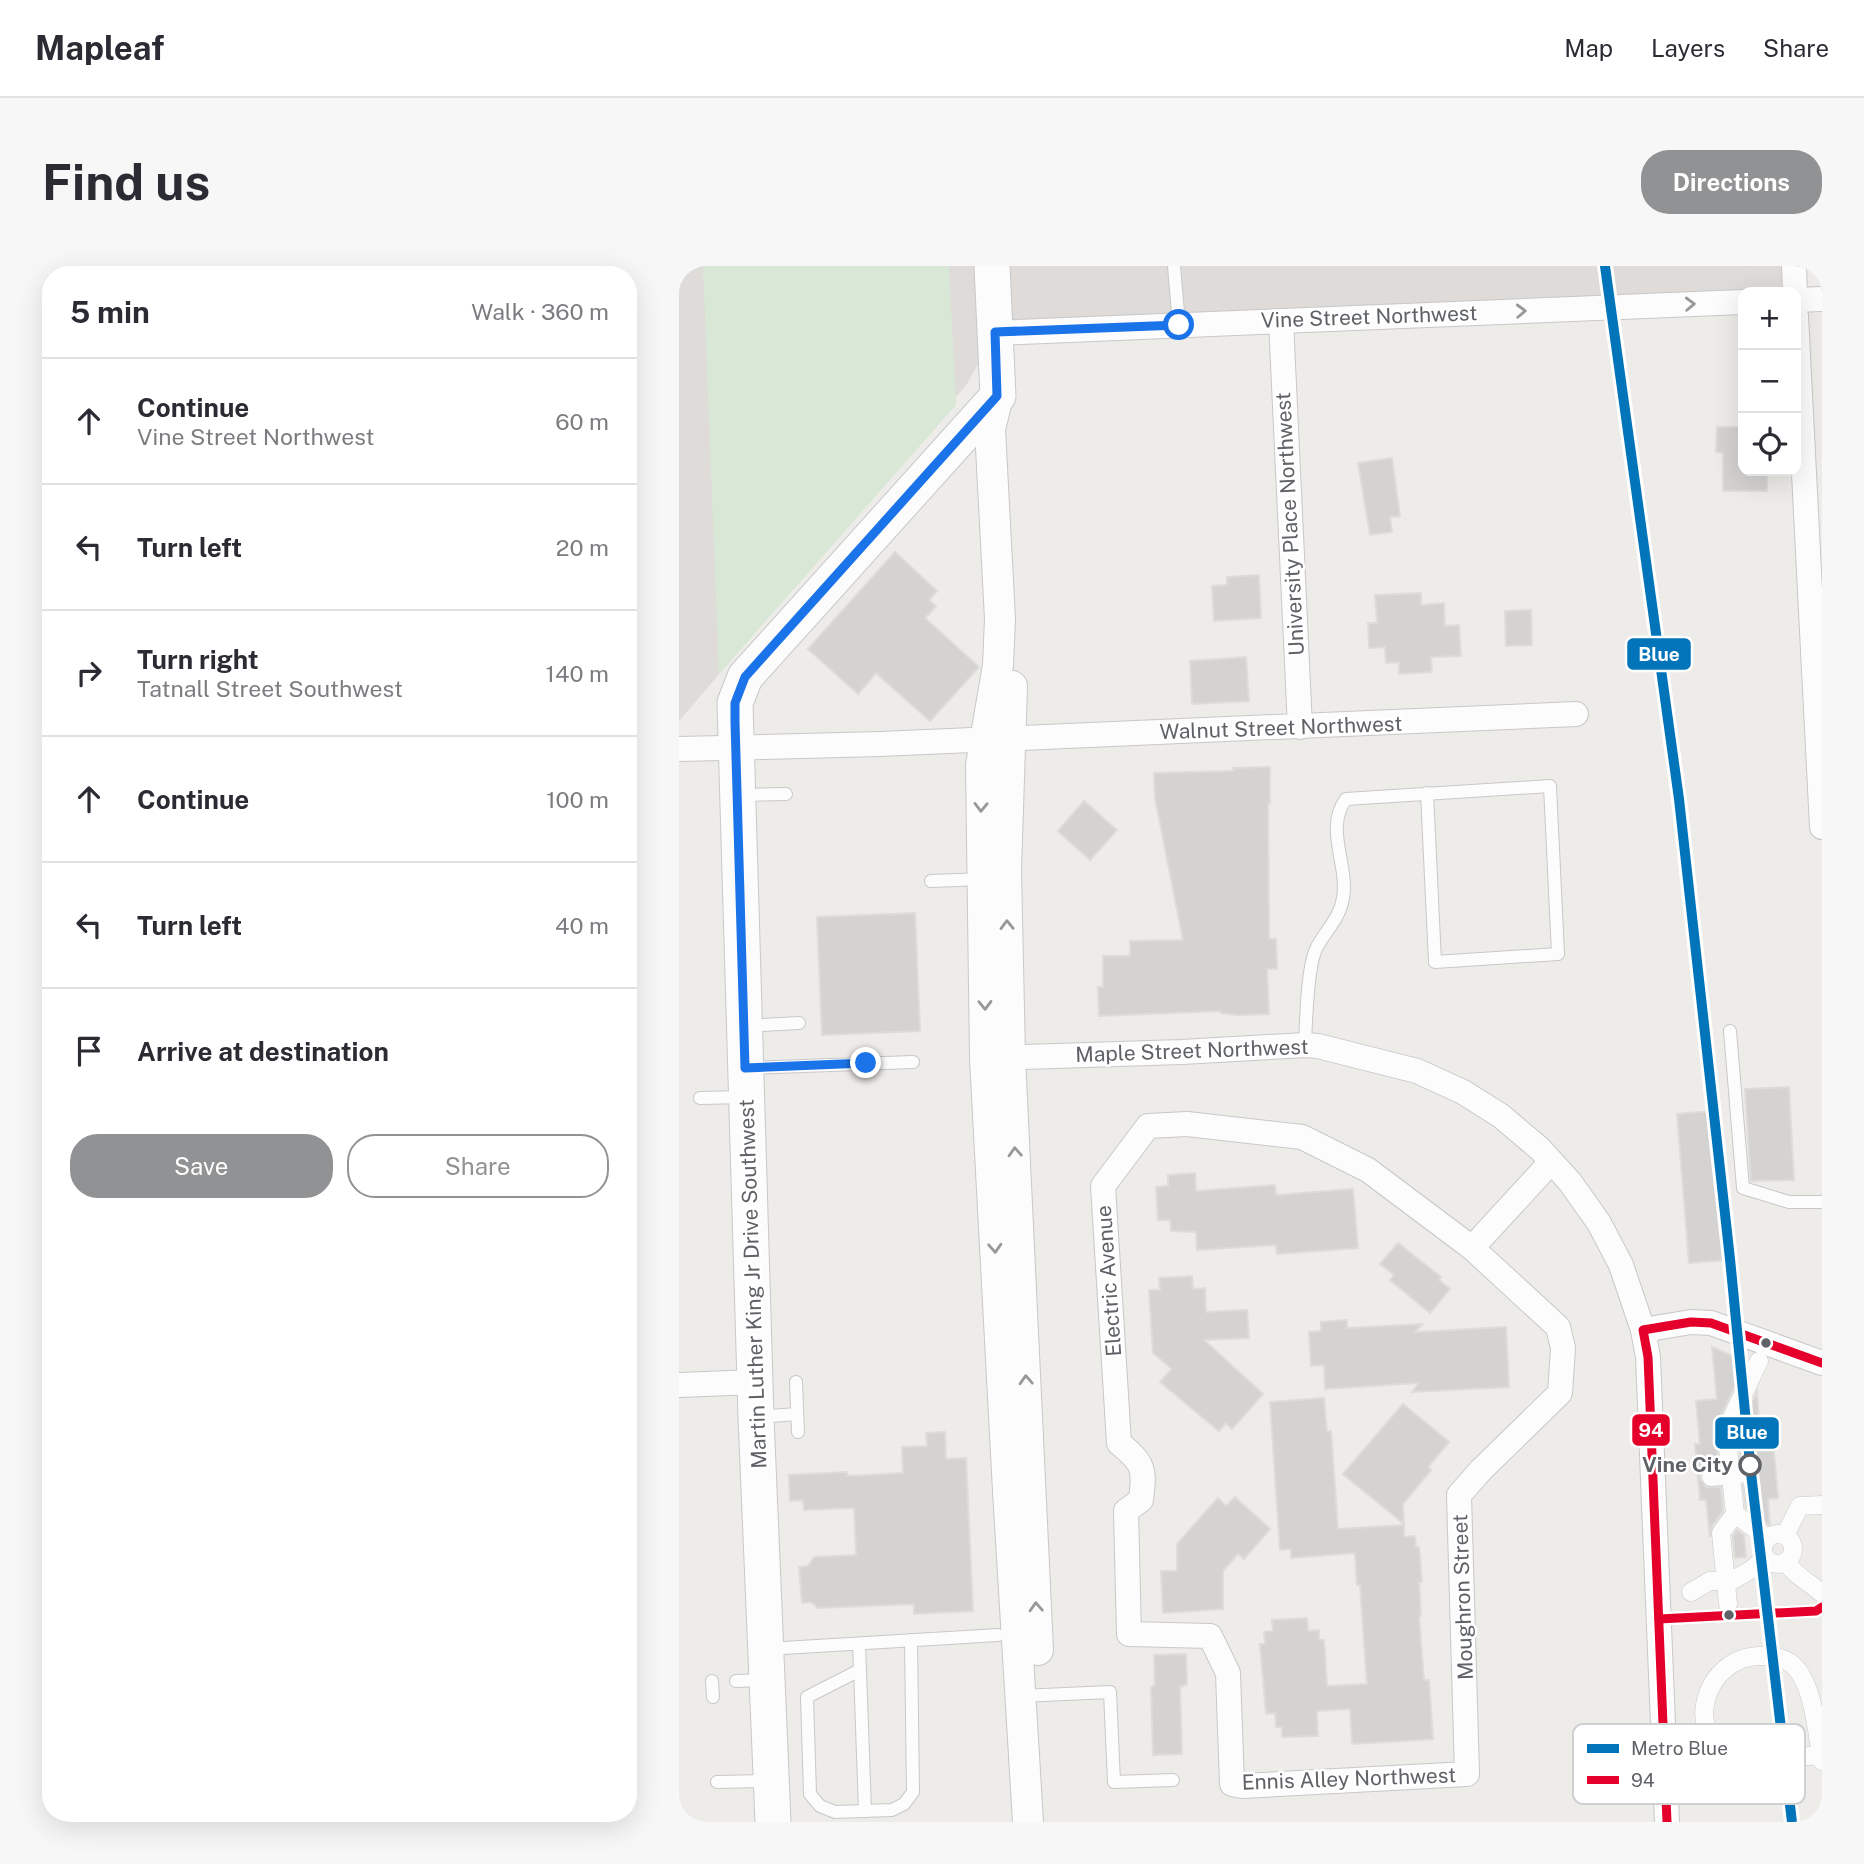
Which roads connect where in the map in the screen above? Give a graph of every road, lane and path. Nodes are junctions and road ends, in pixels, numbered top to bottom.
1 (992, 266) edge
2 (1174, 266) edge
3 (1794, 266) edge
4 (1795, 287) edge
5 (1822, 299) edge
6 (1801, 300) edge
7 (1738, 302) edge
8 (1281, 321) junction
9 (1179, 325) junction
10 (995, 332) junction
11 (1798, 350) edge
12 (997, 396) junction
13 (1576, 714) dead end
14 (1300, 727) junction
15 (1820, 733) edge
16 (997, 738) junction
17 (736, 747) junction
18 (679, 749) edge
19 (1427, 793) junction
20 (786, 794) dead end
21 (737, 795) junction
22 (1822, 827) edge
23 (982, 879) junction
24 (931, 881) dead end
25 (799, 1023) dead end
26 (744, 1026) junction
27 (1730, 1031) dead end
28 (1305, 1045) junction
29 (998, 1058) junction
30 (913, 1062) dead end
31 (746, 1082) junction
32 (700, 1098) dead end
33 (1551, 1162) junction
34 (1822, 1202) edge
35 (1472, 1248) junction
36 (1643, 1330) junction
37 (1759, 1361) dead end
38 (1822, 1363) edge
39 (755, 1382) junction
40 (796, 1382) dead end
41 (679, 1385) edge
42 (797, 1414) junction
43 (757, 1417) junction
44 (799, 1432) dead end
45 (1740, 1474) junction
46 (1711, 1476) dead end
47 (1822, 1505) edge
48 (1735, 1514) junction
49 (1776, 1537) junction
50 (1765, 1557) junction
51 (1787, 1561) junction
52 (1691, 1592) dead end
53 (1821, 1600) edge
54 (1728, 1604) dead end
55 (1128, 1613) joint
56 (1659, 1619) junction
57 (997, 1635) dead end
58 (911, 1640) junction
59 (859, 1644) junction
60 (756, 1670) junction
61 (860, 1670) junction
62 (712, 1681) dead end
63 (1031, 1695) junction
64 (713, 1697) dead end
65 (1663, 1724) edge
66 (1706, 1724) edge
67 (1821, 1755) edge
68 (1468, 1774) joint
69 (1173, 1780) dead end
70 (771, 1781) junction
71 (717, 1782) dead end
72 (1666, 1804) edge
73 (865, 1811) junction
74 (773, 1822) edge
75 (1028, 1822) edge
76 (1045, 1822) edge
77 (1667, 1822) edge

1 - 10 main road
2 - 9 lane
3 - 4 street
5 - 6 street
8 -> 7 street, Vine Street Northwest
8 - 9 street, Vine Street Northwest
8 - 14 street, University Place Northwest
9 - 10 street, Vine Street Northwest
10 - 12 main road
11 - 15 street
12 - 16 street
12 - 17 main road, Martin Luther King Jr Drive Southwest
13 - 14 street, Walnut Street Northwest
14 - 16 street, Walnut Street Northwest
15 - 22 street
16 - 17 street, Walnut Street Northwest
16 -> 23 street
29 -> 16 street
17 - 18 street, Walnut Street Northwest
17 - 21 main road, Martin Luther King Jr Drive Southwest
19 - 19 lane
19 - 28 lane
20 - 21 lane
21 - 26 main road, Martin Luther King Jr Drive Southwest
23 - 24 lane
23 -> 29 street
25 - 26 lane
26 - 31 main road, Martin Luther King Jr Drive Southwest
27 - 34 lane
28 - 29 street, Maple Street Northwest
28 - 33 street, Maple Street Northwest
29 - 63 street
30 - 31 lane
31 - 32 lane
31 - 39 main road, Martin Luther King Jr Drive Southwest
33 - 35 street
33 - 36 street, Maple Street Northwest
35 - 55 street, Electric Avenue
35 - 68 street, Moughron Street
36 - 38 street
36 - 56 street, Maple Street Northwest
37 - 45 street
39 - 41 street
39 - 43 main road, Martin Luther King Jr Drive Southwest
40 - 42 lane
42 - 43 lane
42 - 44 lane
43 - 60 main road, Martin Luther King Jr Drive Southwest
45 - 46 street
45 - 48 street
47 - 49 street
48 - 49 street
48 - 54 street
49 - 50 street
49 - 51 street
50 - 51 street
50 - 52 street
51 - 53 street
53 - 56 lane
55 - 68 street, Ennis Alley Northwest
56 - 65 street, Maple Street Northwest
57 - 58 lane
58 - 59 lane
58 - 73 lane
59 - 60 lane
59 - 61 lane
60 - 70 main road, Martin Luther King Jr Drive Southwest
61 - 73 lane
61 - 73 lane
62 - 64 lane
63 - 69 lane
63 - 75 street
63 - 76 street
66 - 67 street
70 - 71 lane
70 - 74 main road, Martin Luther King Jr Drive Southwest
72 - 77 street, Maple Street Northwest

